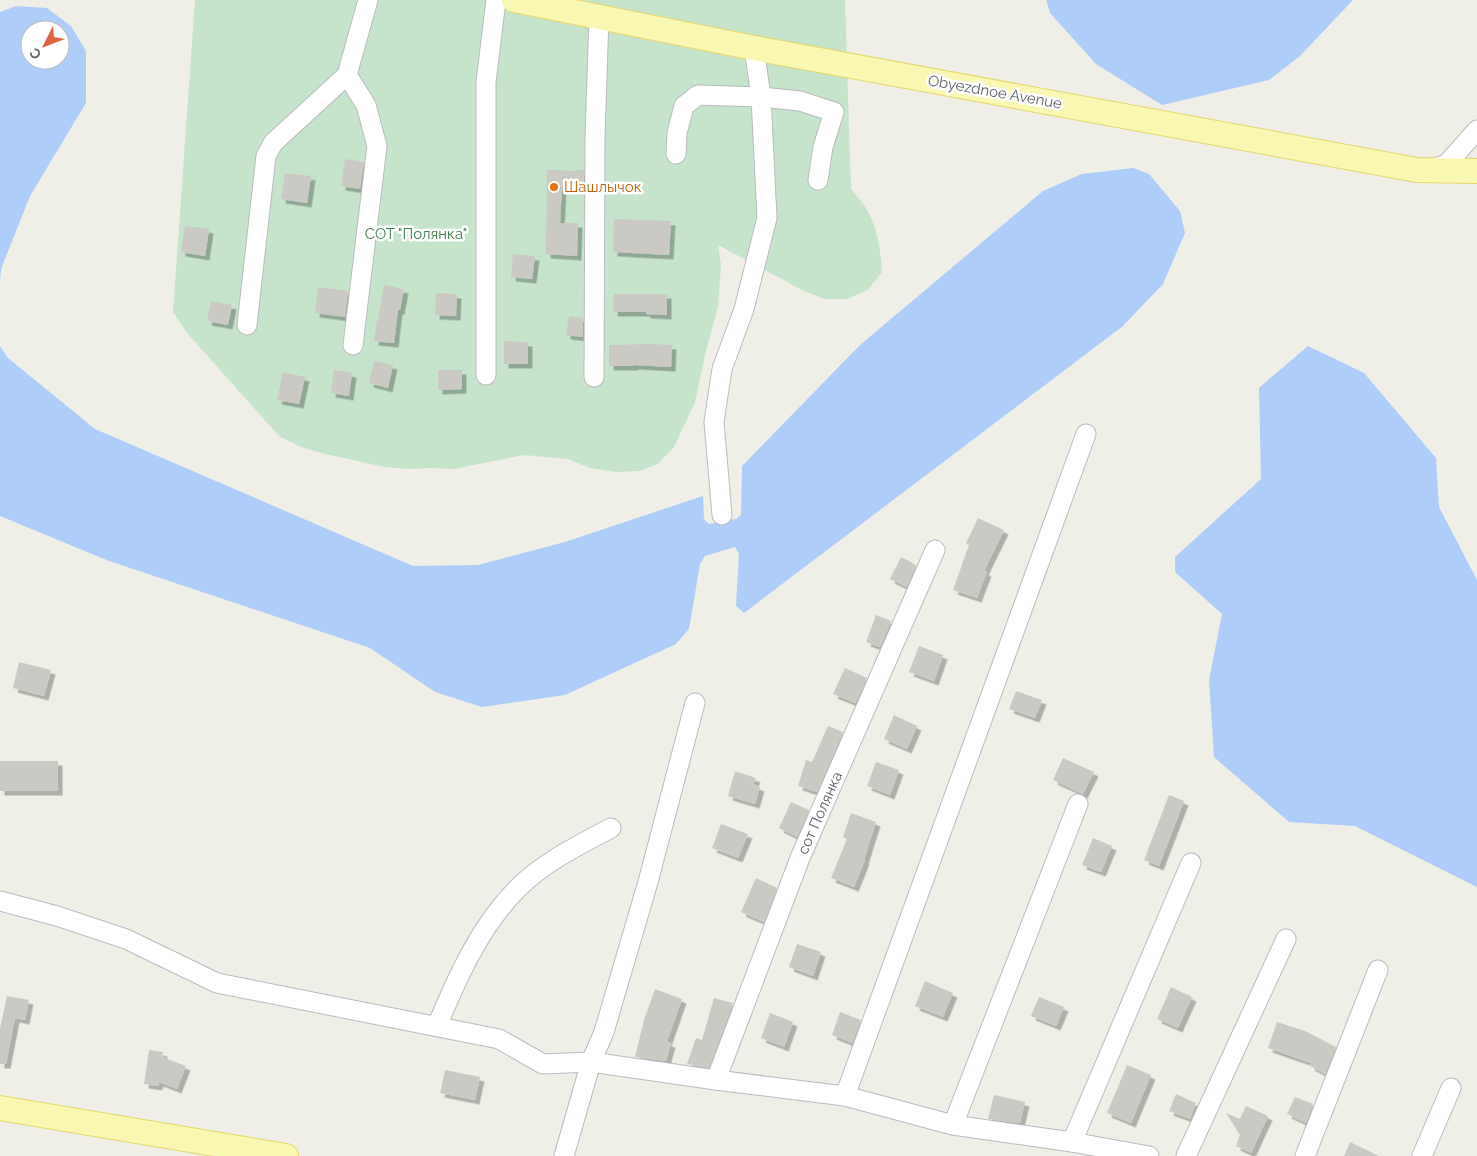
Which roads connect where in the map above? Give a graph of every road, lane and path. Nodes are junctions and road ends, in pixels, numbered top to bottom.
1 (368, 0) edge
2 (496, 0) edge
3 (514, 0) edge
4 (600, 16) junction
5 (754, 48) junction
6 (347, 75) junction
7 (761, 97) junction
8 (1477, 130) edge
9 (676, 154) dead end
10 (1427, 170) junction
11 (1477, 171) edge
12 (818, 180) dead end
13 (247, 325) dead end
14 (353, 345) dead end
15 (486, 375) dead end
16 (594, 377) dead end
17 (1086, 434) dead end
18 (722, 515) dead end
19 (935, 550) dead end
20 (695, 703) dead end
21 (1078, 804) dead end
22 (611, 828) dead end
23 (1191, 863) dead end
24 (0, 901) edge
25 (1286, 939) dead end
26 (1378, 970) dead end
27 (437, 1026) junction
28 (591, 1062) junction
29 (716, 1080) junction
30 (1451, 1088) dead end
31 (845, 1096) junction
32 (0, 1108) edge
33 (953, 1125) junction
34 (1072, 1142) junction
35 (286, 1156) edge
36 (564, 1156) edge
37 (1149, 1156) edge
38 (1186, 1156) edge
39 (1305, 1156) edge
40 (1422, 1156) edge

1 - 6 street
2 - 15 street
3 - 4 main road, Obyezdnoe Avenue
4 - 5 main road, Obyezdnoe Avenue
4 - 16 street
5 - 7 street
5 - 10 main road, Obyezdnoe Avenue
6 - 13 street
6 - 14 street
7 - 9 street
7 - 12 street
7 - 18 street
8 - 10 street
10 - 11 main road, Obyezdnoe Avenue
17 - 31 street
19 - 29 street, сот Полянка
20 - 28 street
21 - 33 street
22 - 27 street
23 - 34 street
24 - 27 street
25 - 38 street
26 - 39 street
27 - 28 street
28 - 29 street
28 - 36 street
29 - 31 street
30 - 40 street
31 - 33 street
32 - 35 main road
33 - 34 street
34 - 37 street

